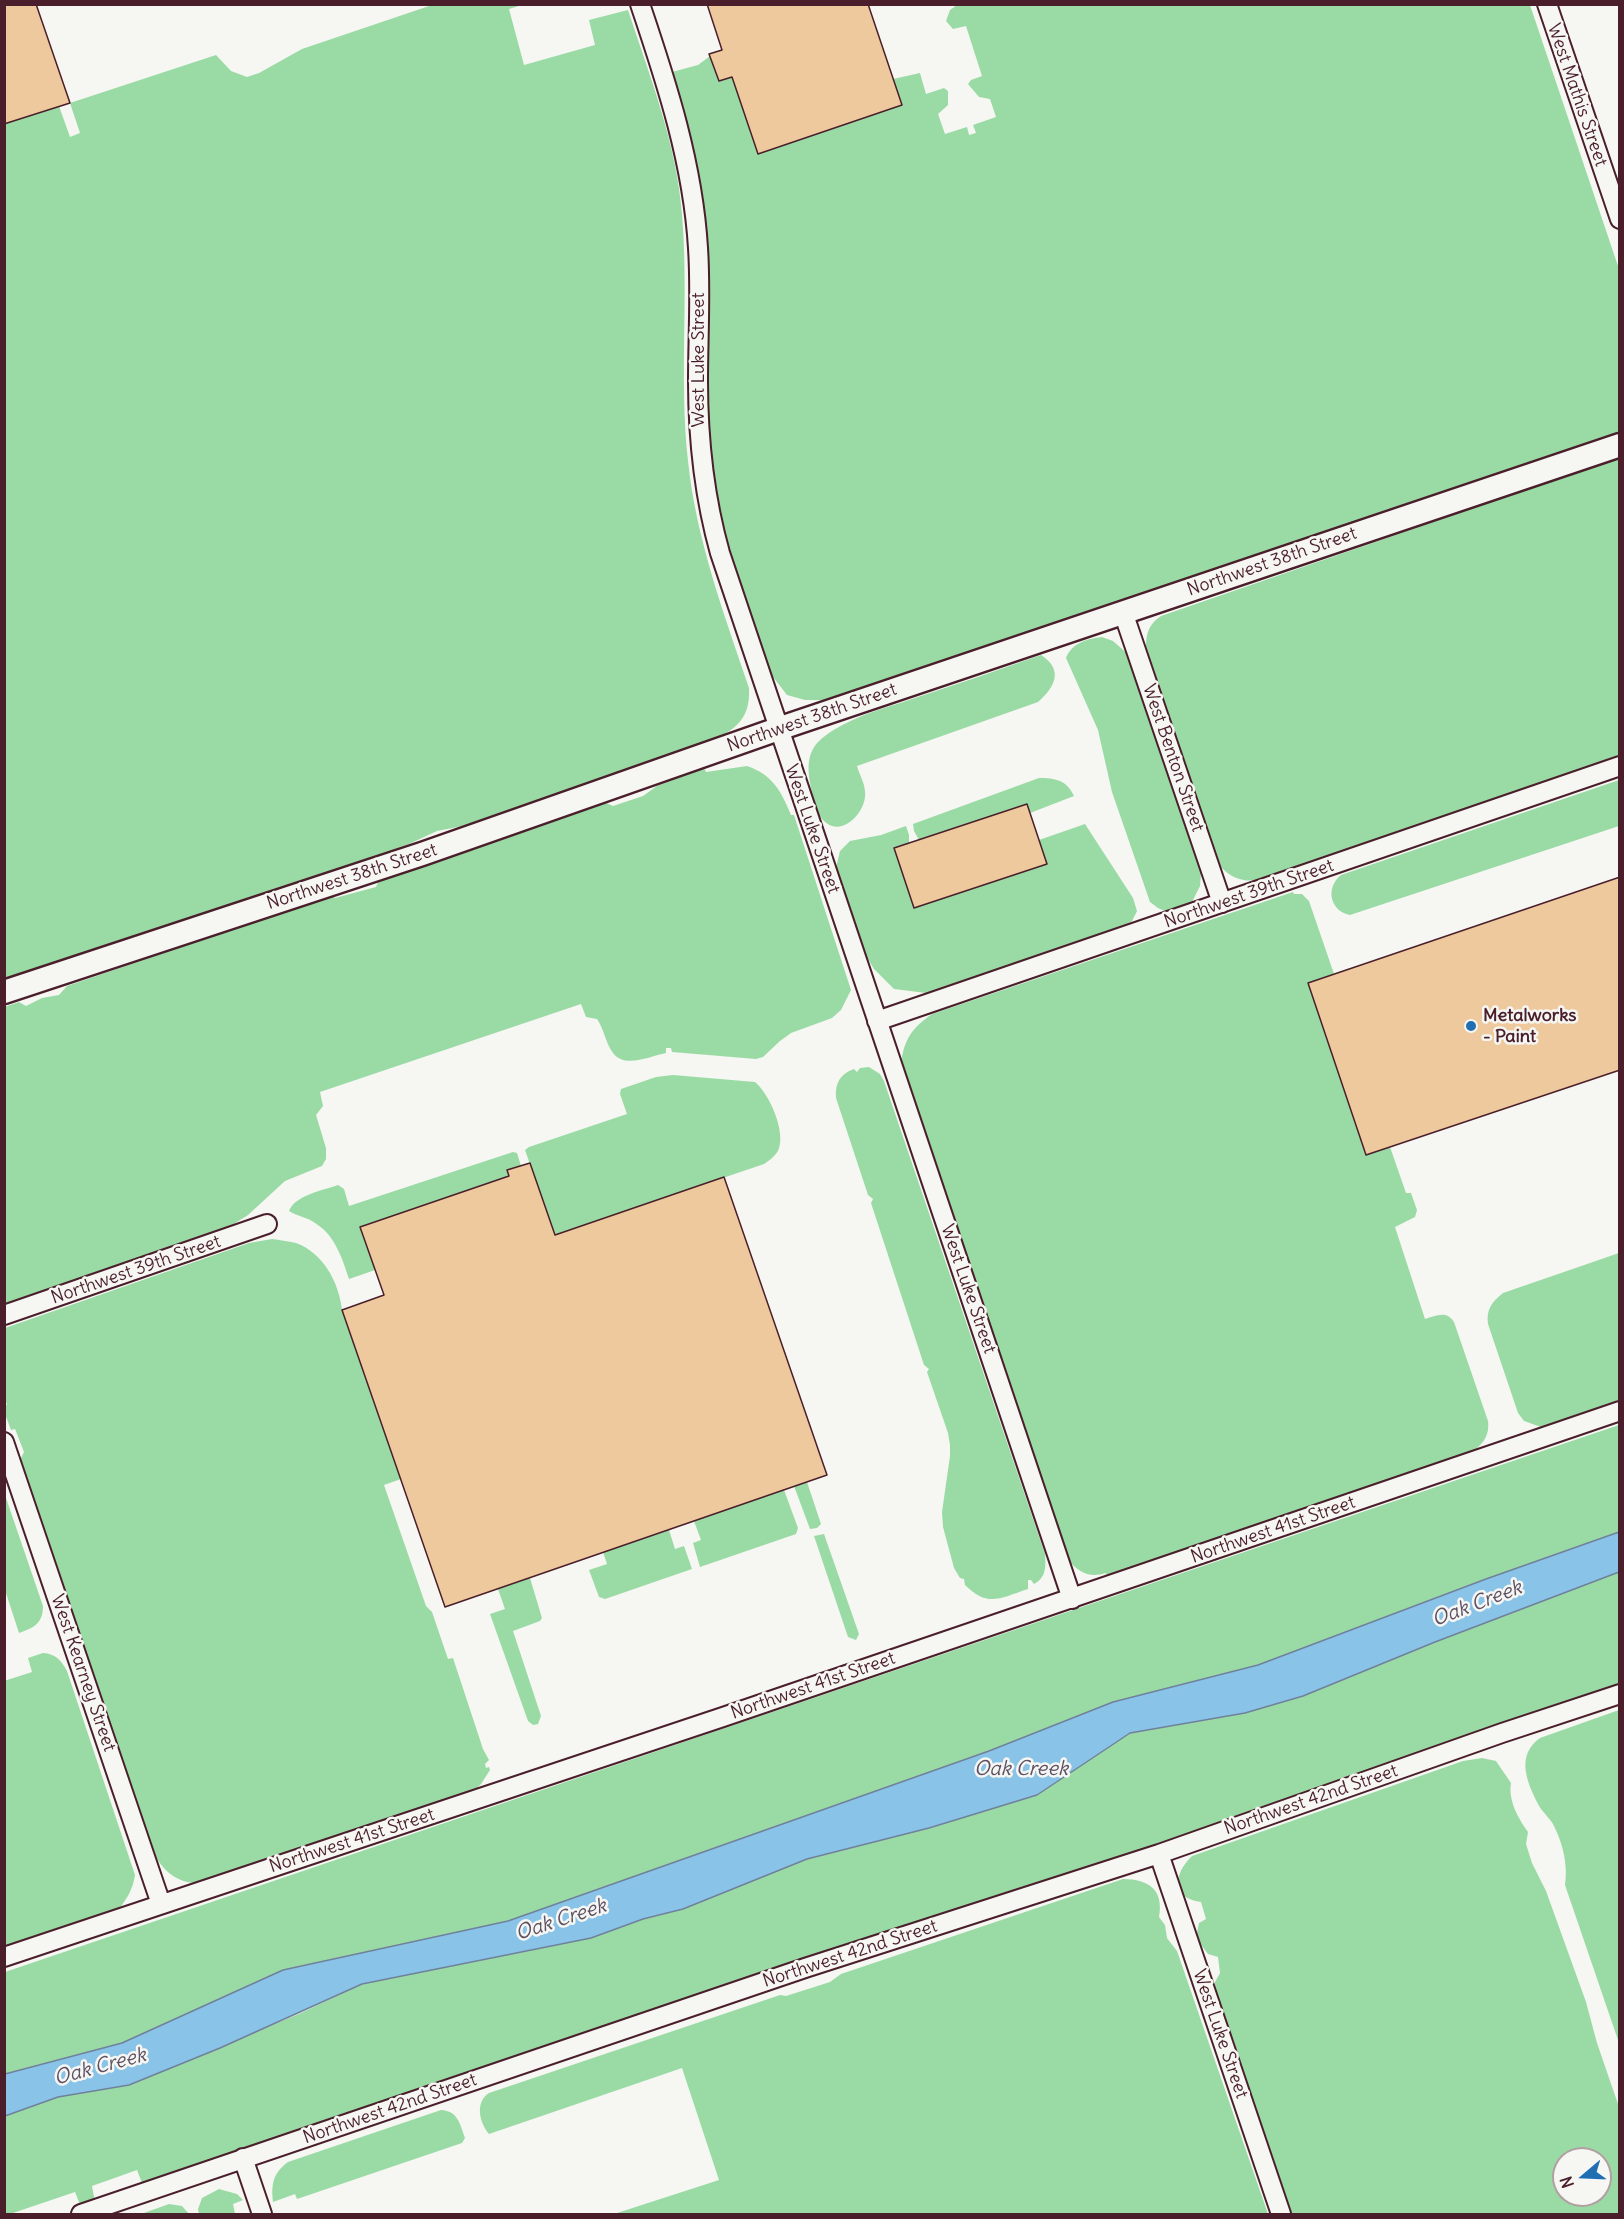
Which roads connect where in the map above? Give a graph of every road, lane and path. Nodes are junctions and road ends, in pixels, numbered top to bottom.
1 (640, 4) edge
2 (1547, 4) edge
3 (1620, 219) edge
4 (1620, 445) edge
5 (1123, 612) junction
6 (778, 729) junction
7 (1620, 766) edge
8 (1222, 903) junction
9 (4, 992) edge
10 (878, 1021) junction
11 (267, 1224) dead end
12 (4, 1315) edge
13 (1620, 1411) edge
14 (4, 1442) edge
15 (1072, 1599) junction
16 (1620, 1694) edge
17 (1159, 1854) junction
18 (161, 1904) junction
19 (4, 1957) edge
20 (243, 2158) junction
21 (81, 2214) edge
22 (262, 2214) edge
23 (1281, 2214) edge

1 - 6 street, West Luke Street
2 - 3 street, West Mathis Street
4 - 5 street, Northwest 38th Street
5 - 6 street, Northwest 38th Street
5 - 8 street, West Benton Street
6 - 9 street, Northwest 38th Street
6 - 10 street, West Luke Street
7 - 8 street, Northwest 39th Street
8 - 10 street, Northwest 39th Street
10 - 15 street, West Luke Street
11 - 12 street, Northwest 39th Street
13 - 15 street, Northwest 41st Street
14 - 18 street, West Kearney Street
15 - 18 street, Northwest 41st Street
16 - 17 street, Northwest 42nd Street
17 - 20 street, Northwest 42nd Street
17 - 23 street, West Luke Street
18 - 19 street, Northwest 41st Street
20 - 21 street, Northwest 42nd Street
20 - 22 street

